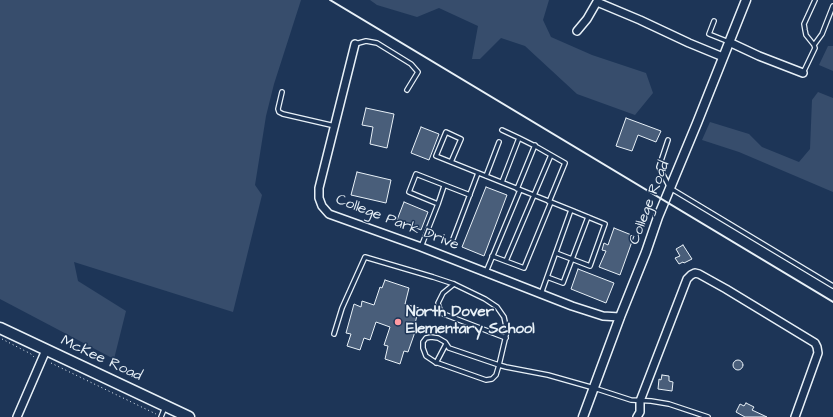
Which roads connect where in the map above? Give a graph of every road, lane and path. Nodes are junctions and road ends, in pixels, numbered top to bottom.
1 (746, 0) edge
2 (815, 0) edge
3 (598, 1) edge
4 (833, 6) edge
5 (714, 21) dead end
6 (576, 31) dead end
7 (729, 42) junction
8 (356, 44) joint
9 (814, 44) junction
10 (723, 57) junction
11 (803, 73) joint
12 (407, 90) dead end
13 (282, 92) dead end
14 (335, 126) junction
15 (502, 130) dead end
16 (519, 138) junction
17 (668, 140) dead end
18 (499, 142) dead end
19 (535, 145) junction
20 (551, 155) junction
21 (451, 162) junction
22 (478, 173) junction
23 (486, 176) junction
24 (502, 182) junction
25 (444, 186) junction
26 (670, 188) junction
27 (518, 189) junction
28 (534, 195) junction
29 (470, 196) junction
30 (550, 202) junction
31 (438, 204) junction
32 (571, 210) junction
33 (588, 217) junction
34 (452, 239) dead end
35 (421, 247) junction
36 (556, 253) junction
37 (492, 256) junction
38 (572, 259) junction
39 (506, 261) junction
40 (486, 272) junction
41 (547, 277) junction
42 (454, 284) junction
43 (833, 286) edge
44 (541, 294) junction
45 (620, 317) junction
46 (0, 328) edge
47 (334, 334) dead end
48 (0, 338) edge
49 (506, 338) junction
50 (446, 344) junction
51 (46, 350) junction
52 (34, 356) dead end
53 (436, 362) junction
54 (50, 363) dead end
55 (500, 365) junction
56 (594, 388) junction
57 (640, 401) junction
58 (166, 406) junction
59 (156, 414) dead end
60 (20, 416) edge
61 (161, 417) edge
62 (189, 417) edge
63 (583, 417) edge
64 (637, 417) edge
65 (708, 417) edge
66 (795, 417) edge

1 - 7 street, College Road
2 - 9 lane
3 - 6 street
3 - 10 street
4 - 9 lane
5 - 7 lane
7 - 10 street, College Road
7 - 11 street
8 - 12 lane
8 - 14 street, College Park Drive
9 - 11 lane
10 - 26 street, College Road
13 - 14 lane
14 - 35 street, College Park Drive
15 - 16 lane
16 - 19 lane
16 - 24 lane
17 - 26 lane
18 - 23 lane
19 - 20 lane
19 - 27 lane
20 - 28 lane
20 - 30 lane
21 - 21 lane
21 - 22 lane
22 - 23 lane
22 - 29 lane
23 - 24 lane
24 - 27 lane
25 - 29 lane
25 - 31 lane
25 - 31 lane
26 - 43 lane
26 - 45 street, College Road
27 - 28 lane
27 - 37 lane
28 - 30 lane
28 - 39 lane
29 - 34 lane
30 - 32 lane
30 - 39 lane
31 - 35 lane
32 - 33 lane
32 - 36 lane
33 - 38 lane
33 - 38 lane
35 - 40 street, College Park Drive
36 - 38 lane
36 - 41 lane
37 - 39 lane
37 - 40 lane
38 - 41 lane
40 - 44 street, College Park Drive
41 - 44 lane
42 - 47 lane
42 - 49 lane
42 - 49 lane
44 - 45 street, College Park Drive
45 - 56 street, College Road
46 - 51 main road, McKee Road
48 - 52 path
49 - 55 lane
50 - 53 lane
50 - 53 lane
50 - 55 lane
51 - 58 main road, McKee Road
51 - 60 street
53 - 55 lane
54 - 59 path
55 - 56 lane
56 - 57 lane
56 - 63 street, College Road
57 - 64 street
57 - 65 lane
57 - 66 street
58 - 61 lane
58 - 62 main road, McKee Road

